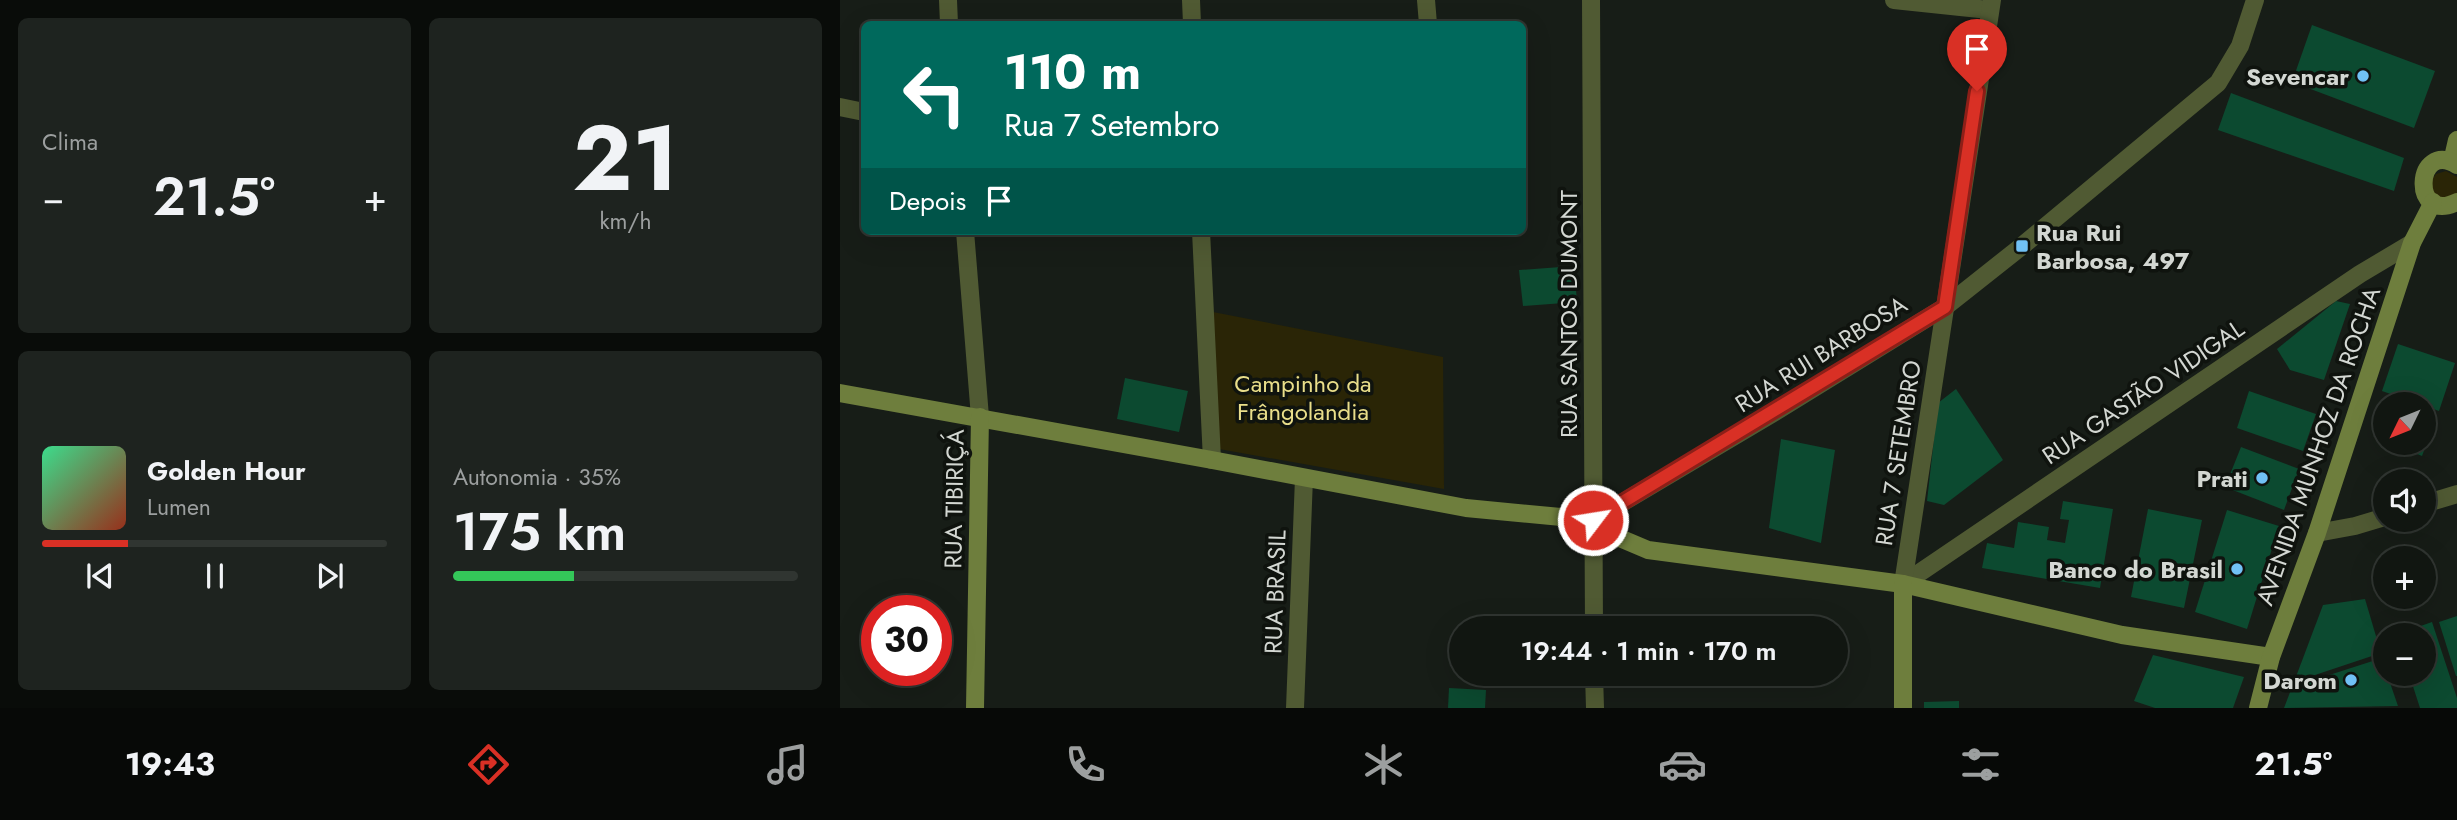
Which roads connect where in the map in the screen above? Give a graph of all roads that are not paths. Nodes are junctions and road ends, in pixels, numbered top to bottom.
1 (948, 0) edge
2 (1191, 0) edge
3 (1426, 0) edge
4 (1591, 0) edge
5 (1894, 0) edge
6 (2255, 0) edge
7 (1991, 5) edge
8 (949, 21) edge
9 (1192, 21) edge
10 (1428, 21) edge
11 (840, 107) edge
12 (861, 111) edge
13 (2457, 140) edge
14 (2455, 163) edge
15 (2433, 202) junction
16 (2457, 202) edge
17 (965, 235) edge
18 (1201, 235) edge
19 (2412, 243) junction
20 (1945, 307) junction
21 (840, 393) edge
22 (980, 417) junction
23 (1212, 460) junction
24 (1304, 478) junction
25 (2457, 494) edge
26 (2436, 500) edge
27 (1593, 520) junction
28 (2373, 521) edge
29 (2317, 533) junction
30 (1903, 584) junction
31 (1594, 616) edge
32 (2271, 657) junction
33 (1594, 686) edge
34 (975, 708) edge
35 (1295, 708) edge
36 (1595, 708) edge
37 (1903, 708) edge
38 (2258, 708) edge

1 - 8 street
2 - 9 street
3 - 10 street
4 - 27 street, RUA SANTOS DUMONT
5 - 7 street
6 - 20 street, RUA RUI BARBOSA
7 - 20 street, RUA 7 SETEMBRO
11 - 12 street
13 - 14 main road
14 - 15 main road
15 - 16 main road
15 - 19 main road, AVENIDA MUNHOZ DA ROCHA
17 - 22 street
18 - 23 street
19 - 29 main road, AVENIDA MUNHOZ DA ROCHA
19 - 30 street, RUA GASTÃO VIDIGAL
20 - 27 street, RUA RUI BARBOSA
20 - 30 street, RUA 7 SETEMBRO
21 - 22 main road
22 - 23 main road
22 - 34 main road, RUA TIBIRIÇÁ
23 - 24 main road
24 - 27 main road
24 - 35 street, RUA BRASIL
25 - 26 street
27 - 30 main road
27 - 31 street, RUA SANTOS DUMONT
28 - 29 street
29 - 32 main road, AVENIDA MUNHOZ DA ROCHA
30 - 32 main road
30 - 37 main road, RUA 7 SETEMBRO
32 - 38 main road, AVENIDA MUNHOZ DA ROCHA
33 - 36 street

